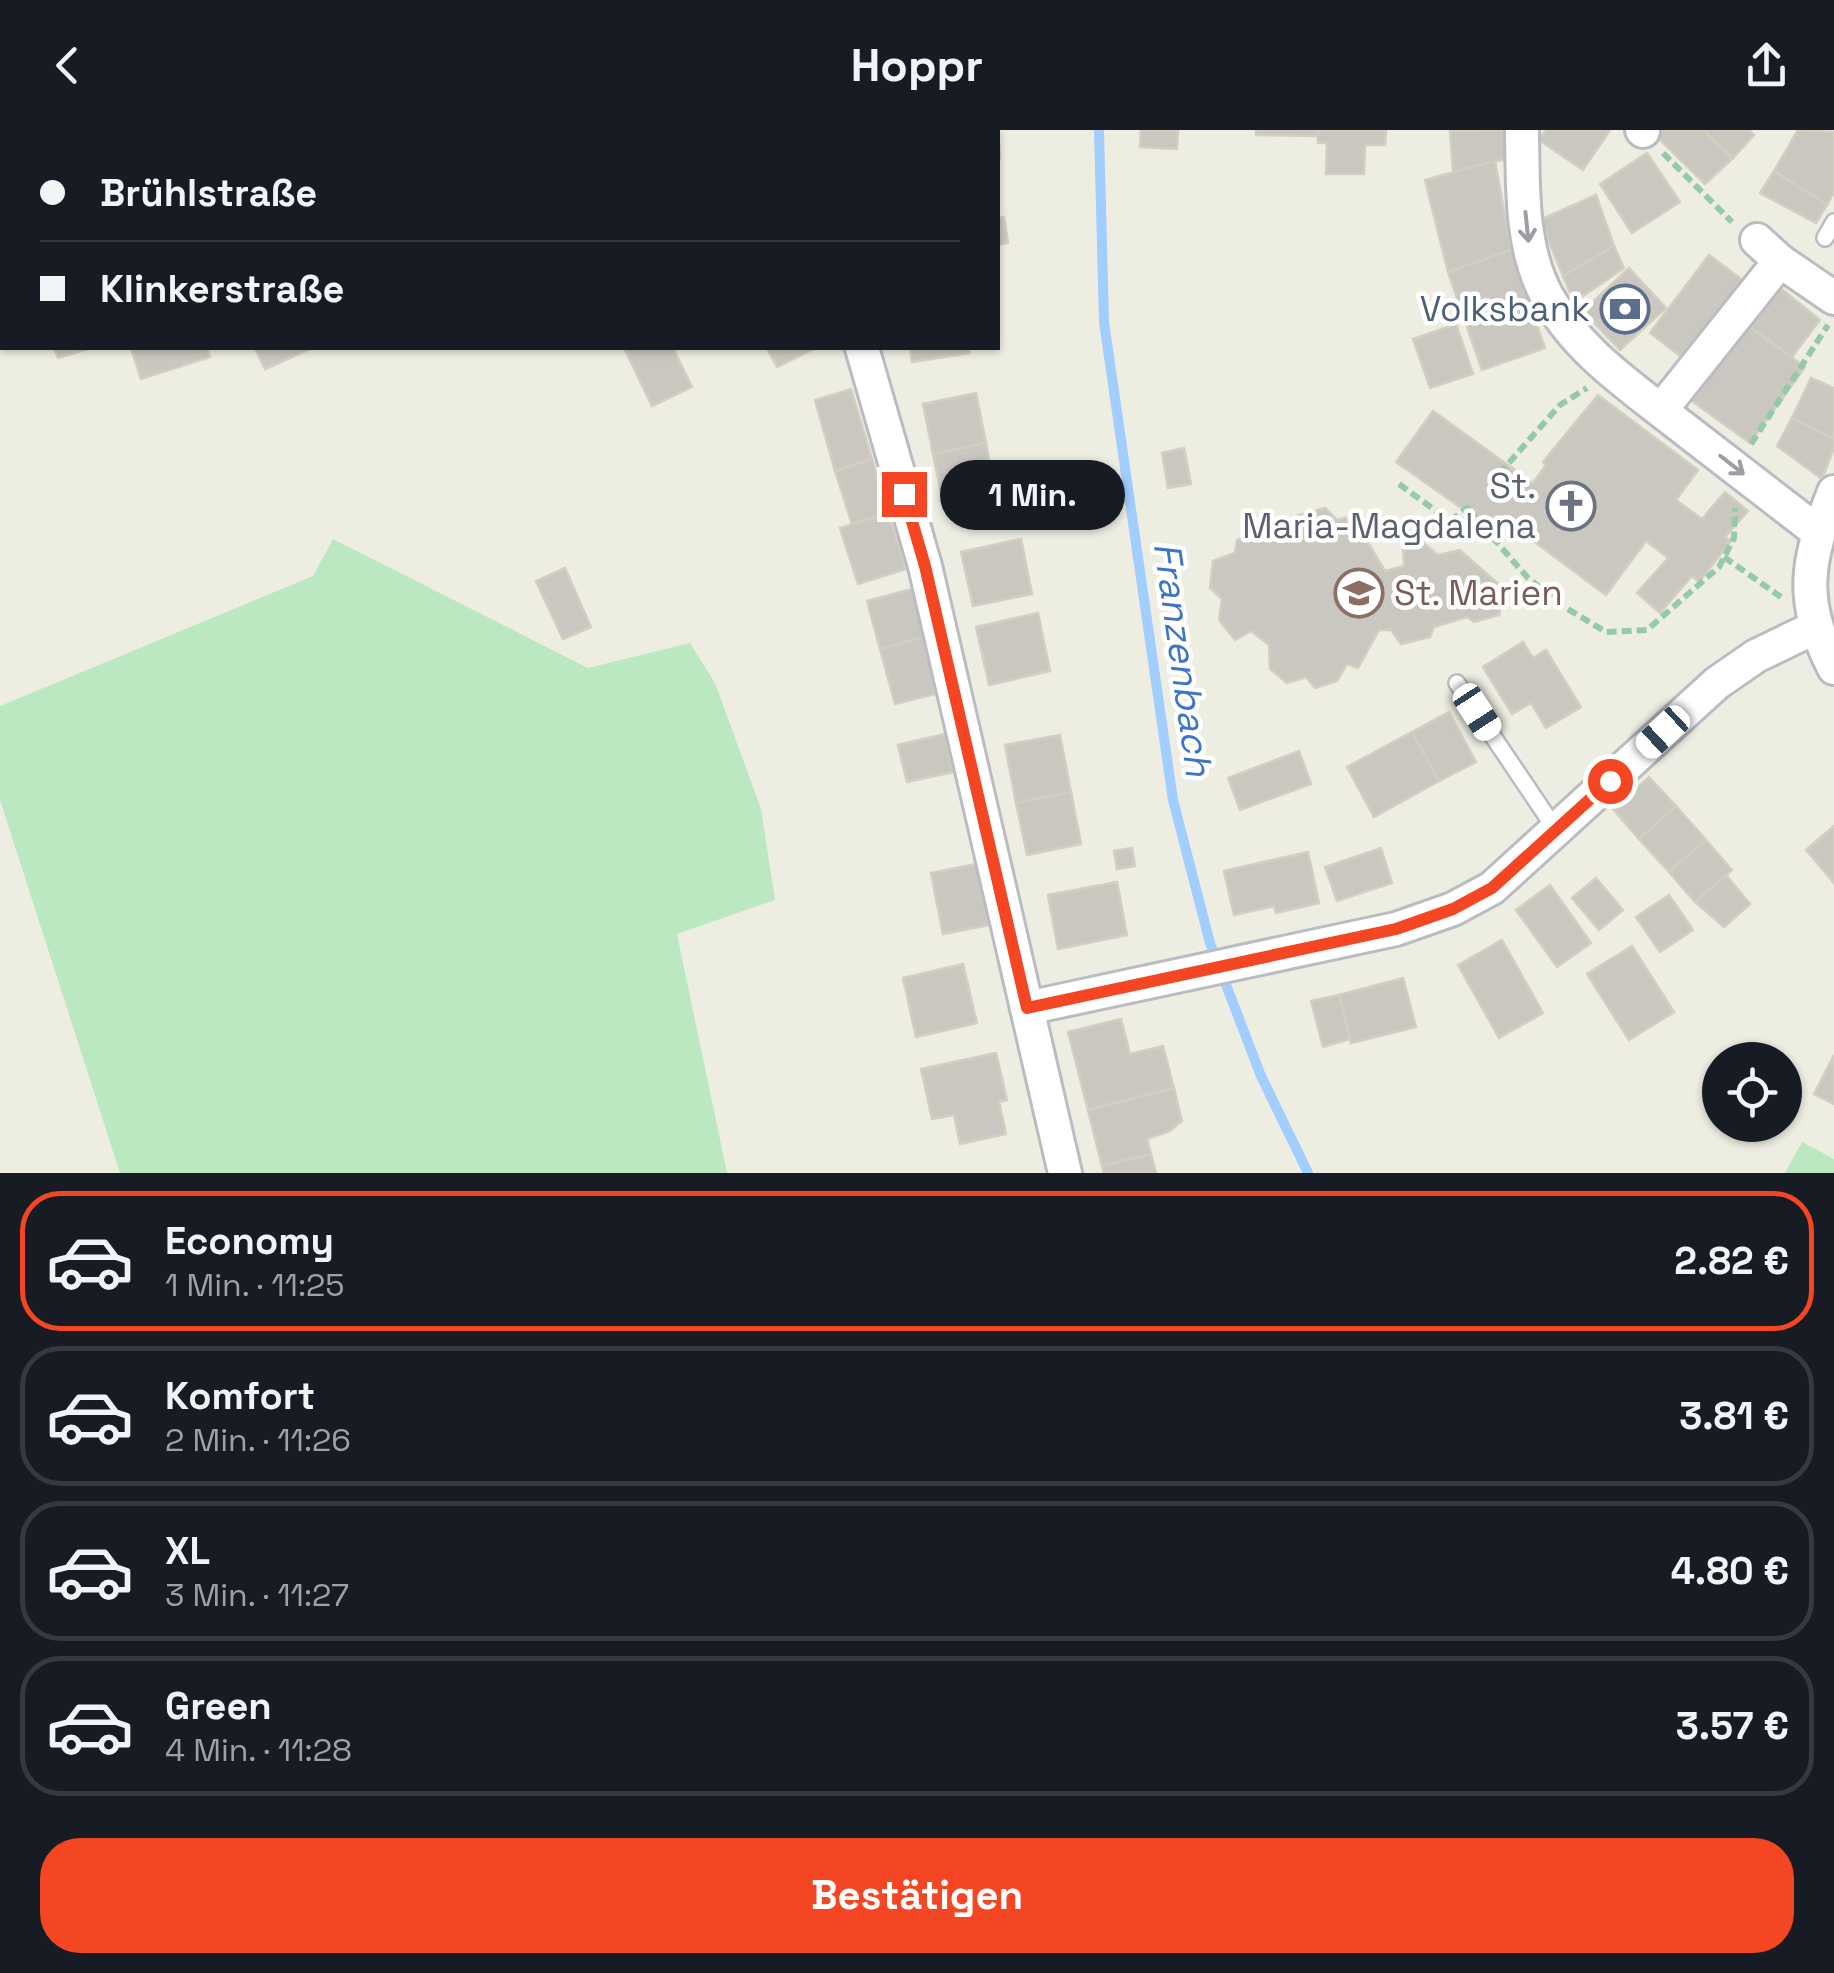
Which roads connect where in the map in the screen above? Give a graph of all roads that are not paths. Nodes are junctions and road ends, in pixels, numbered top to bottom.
1 (1522, 130) edge
2 (1834, 222) edge
3 (1825, 238) dead end
4 (1834, 298) edge
5 (863, 350) edge
6 (1661, 410) junction
7 (1834, 492) edge
8 (1818, 532) junction
9 (1813, 617) junction
10 (1834, 668) edge
11 (1458, 683) dead end
12 (1556, 830) junction
13 (1027, 1008) junction
14 (1065, 1173) edge

1 -> 6 street
2 - 3 lane
4 - 6 street
5 - 13 street
6 -> 8 street
7 - 8 street
8 - 9 street
9 - 10 street
9 - 12 street
11 - 12 lane
12 - 13 street
13 - 14 street

